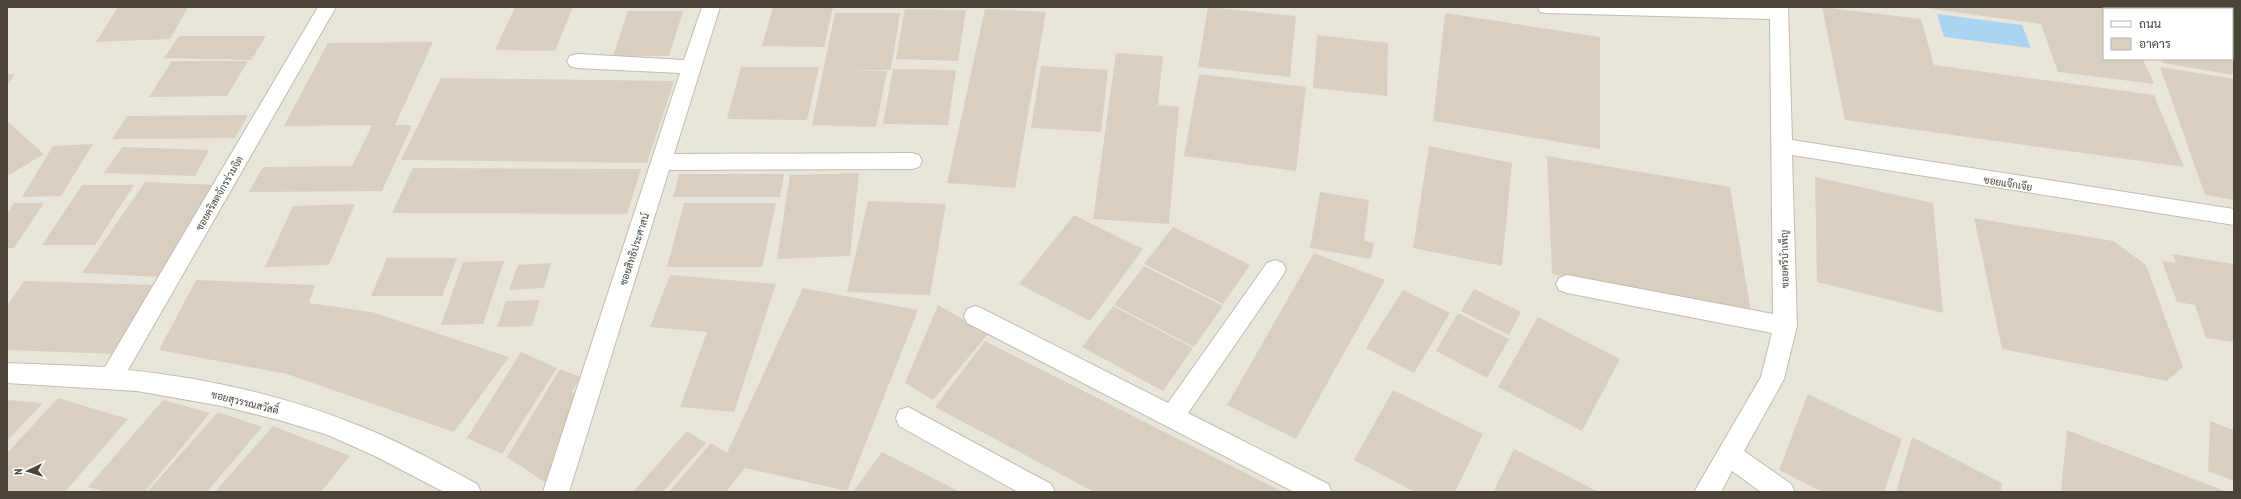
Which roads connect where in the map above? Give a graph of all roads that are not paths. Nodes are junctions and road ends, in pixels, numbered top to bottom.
1 (327, 7) edge
2 (711, 7) edge
3 (1548, 7) edge
4 (1779, 10) edge
5 (577, 61) dead end
6 (692, 67) junction
7 (1782, 146) junction
8 (662, 162) junction
9 (912, 162) dead end
10 (2234, 217) edge
11 (1275, 270) dead end
12 (1567, 284) dead end
13 (975, 316) dead end
14 (1784, 326) junction
15 (7, 373) edge
16 (110, 378) junction
17 (1172, 416) junction
18 (908, 418) dead end
19 (1729, 455) junction
20 (468, 492) edge
21 (556, 492) edge
22 (1042, 492) edge
23 (1319, 492) edge
24 (1707, 492) edge
25 (1782, 492) edge

1 - 16 street, ซอยคริสตจักรร่วมจิต
2 - 6 street, ซอยสิทธิประศาสน์
3 - 4 street
4 - 7 street, ซอยศรีบำเพ็ญ
5 - 6 street
6 - 8 street, ซอยสิทธิประศาสน์
7 - 10 street, ซอยแจ๊กเจีย
7 - 14 street, ซอยศรีบำเพ็ญ
8 - 9 street
8 - 21 street, ซอยสิทธิประศาสน์
11 - 17 street
12 - 14 street
13 - 17 street
14 - 19 street, ซอยศรีบำเพ็ญ
15 - 16 street, ซอยสุวรรณสวัสดิ์
16 - 20 street, ซอยสุวรรณสวัสดิ์
17 - 23 street
18 - 22 street
19 - 24 street, ซอยศรีบำเพ็ญ
19 - 25 street

